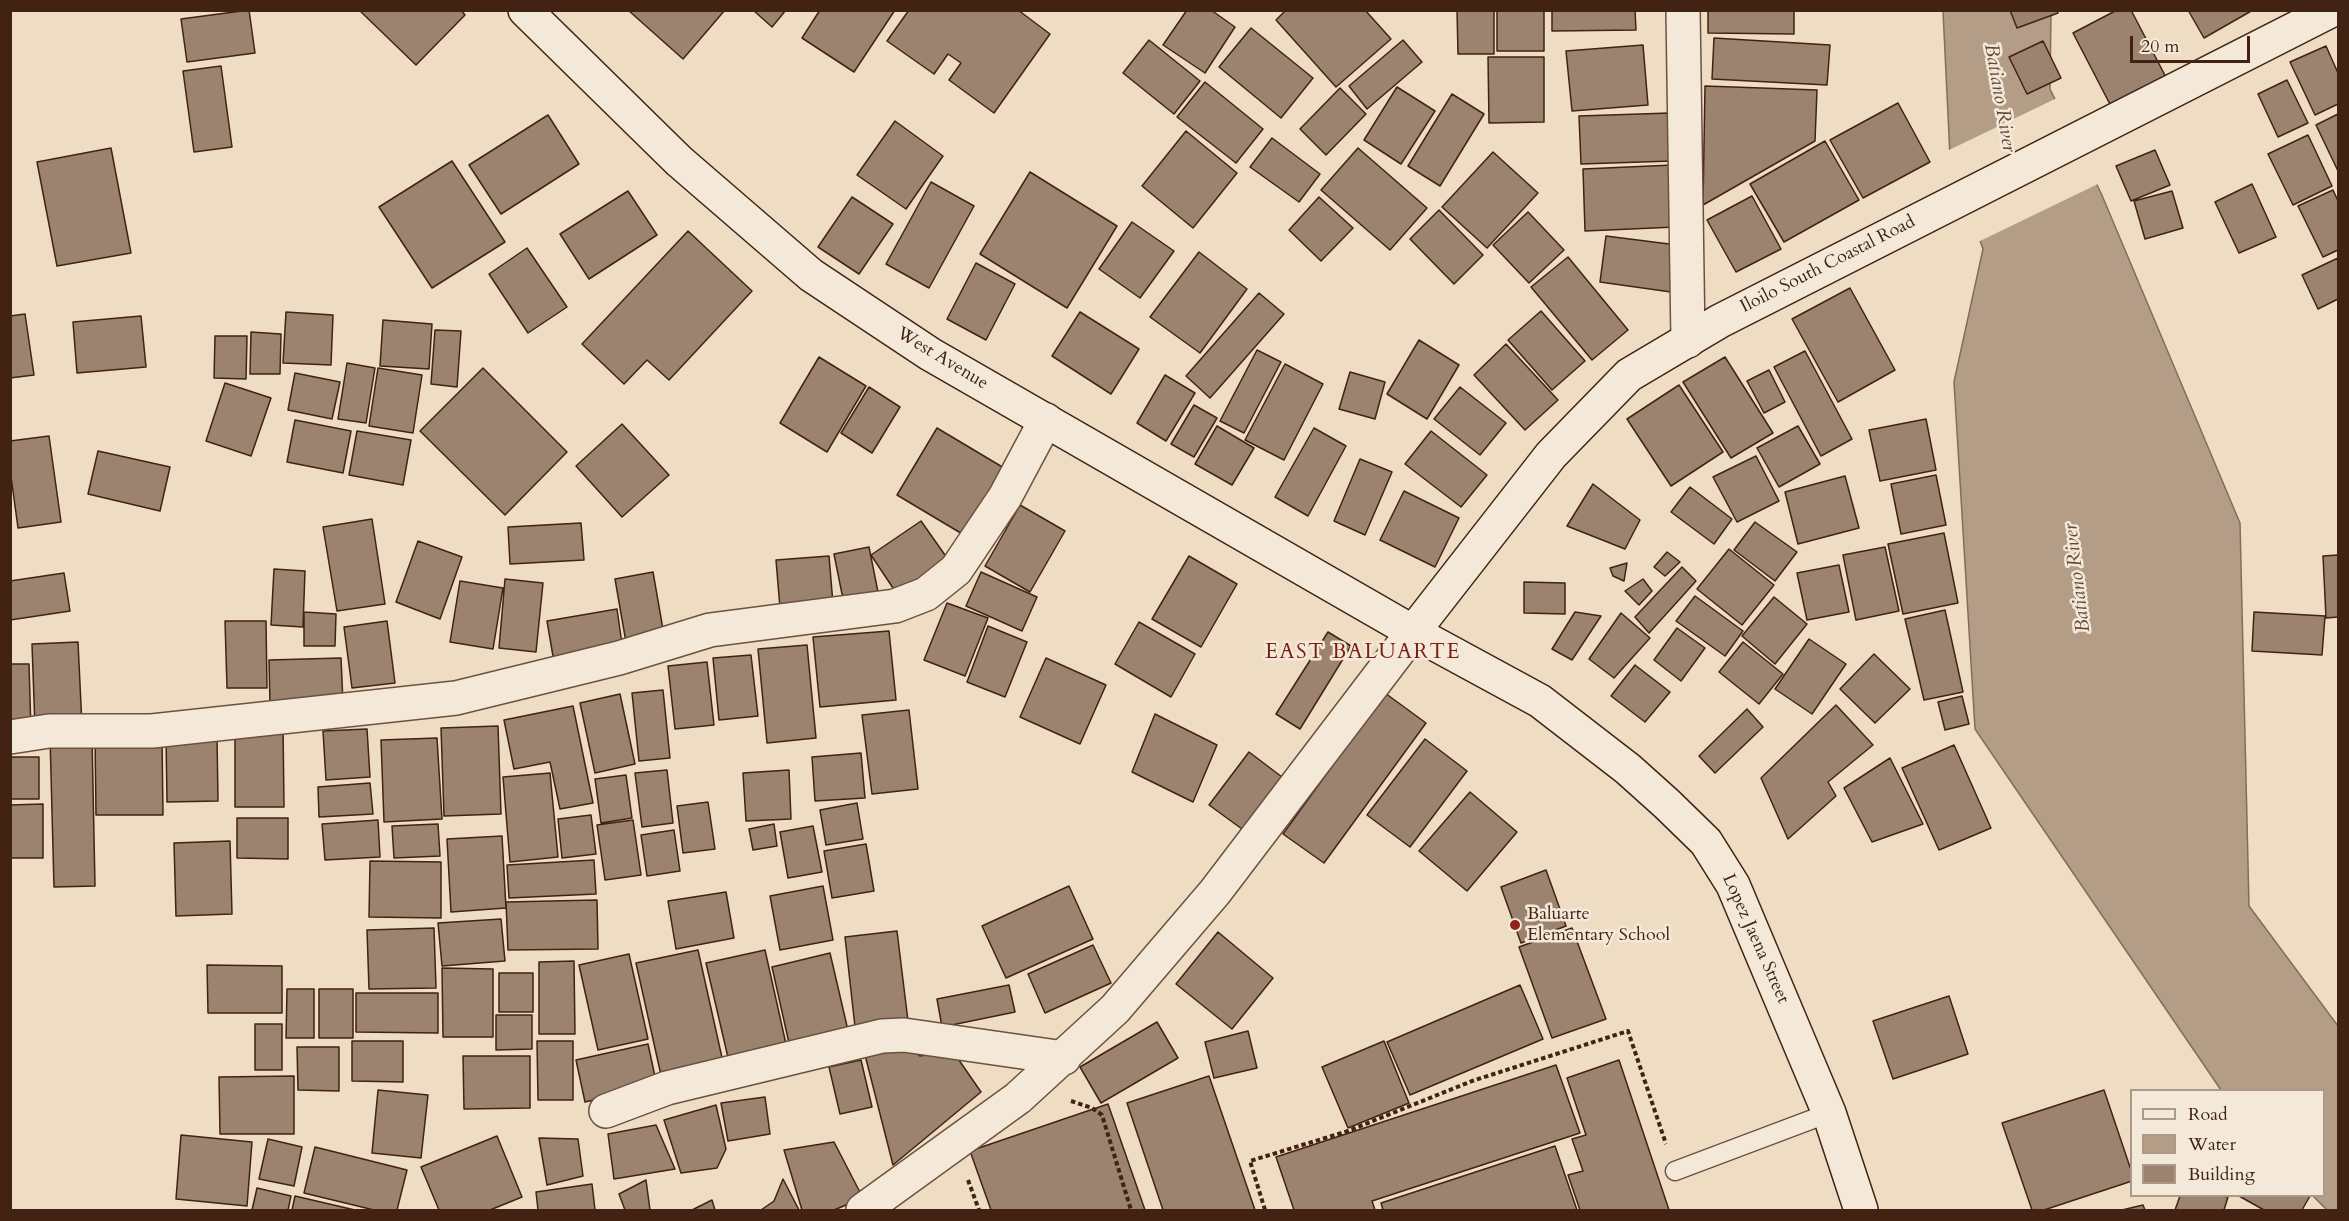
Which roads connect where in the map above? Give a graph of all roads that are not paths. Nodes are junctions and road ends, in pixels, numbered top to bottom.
1 (525, 10) edge
2 (1683, 10) edge
3 (2332, 10) edge
4 (1688, 341) junction
5 (1046, 420) junction
6 (1413, 632) junction
7 (10, 737) edge
8 (1064, 1058) junction
9 (606, 1111) dead end
10 (1829, 1113) junction
11 (1675, 1171) road end
12 (863, 1210) edge
13 (1861, 1210) edge

1 - 5 street, West Avenue
2 - 4 street
3 - 4 street, Iloilo South Coastal Road
4 - 6 street, Iloilo South Coastal Road
5 - 6 street, West Avenue
5 - 7 street
6 - 8 street, Iloilo South Coastal Road
6 - 10 street, Lopez Jaena Street
8 - 9 street
8 - 12 street, Iloilo South Coastal Road
10 - 11 lane
10 - 13 street, Lopez Jaena Street

